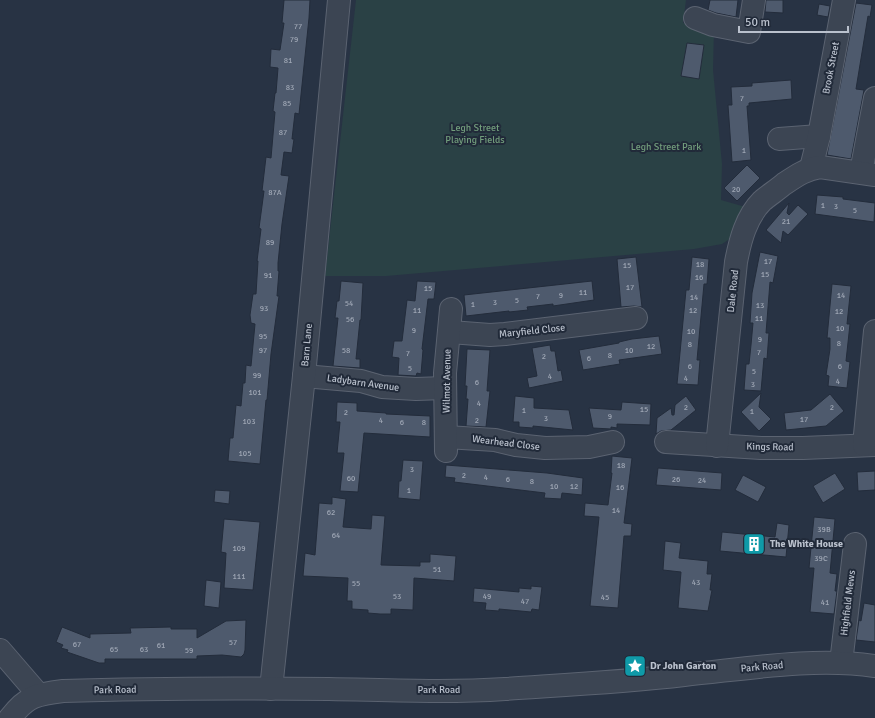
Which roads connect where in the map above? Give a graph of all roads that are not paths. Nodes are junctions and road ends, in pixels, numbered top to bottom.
1 (339, 0) edge
2 (754, 0) edge
3 (844, 0) edge
4 (696, 14) edge
5 (875, 98) edge
6 (819, 136) junction
7 (779, 139) dead end
8 (811, 168) junction
9 (868, 173) edge
10 (451, 309) dead end
11 (636, 318) dead end
12 (875, 331) edge
13 (450, 332) junction
14 (304, 376) junction
15 (445, 388) junction
16 (613, 442) dead end
17 (666, 442) dead end
18 (446, 445) joint
19 (870, 445) edge
20 (717, 446) junction
21 (855, 544) dead end
22 (0, 650) edge
23 (841, 663) junction
24 (875, 666) edge
25 (271, 689) junction
26 (38, 694) junction
27 (10, 718) edge

1 - 14 street, Barn Lane
2 - 4 street
3 - 6 street, Brook Street
5 - 9 street
6 - 7 street
6 - 8 street, Brook Street
8 - 9 street
8 - 20 street, Dale Road
10 - 13 street, Wilmot Avenue
11 - 13 street, Maryfield Close
12 - 19 street
13 - 15 street, Wilmot Avenue
14 - 15 street, Ladybarn Avenue
14 - 25 street, Barn Lane
15 - 18 street, Wilmot Avenue
16 - 18 street, Wearhead Close
17 - 20 street, Kings Road
19 - 20 street, Kings Road
21 - 23 street, Highfield Mews
22 - 26 street
23 - 24 street, Park Road
23 - 25 street, Park Road
25 - 26 street, Park Road
26 - 27 street, Park Road

